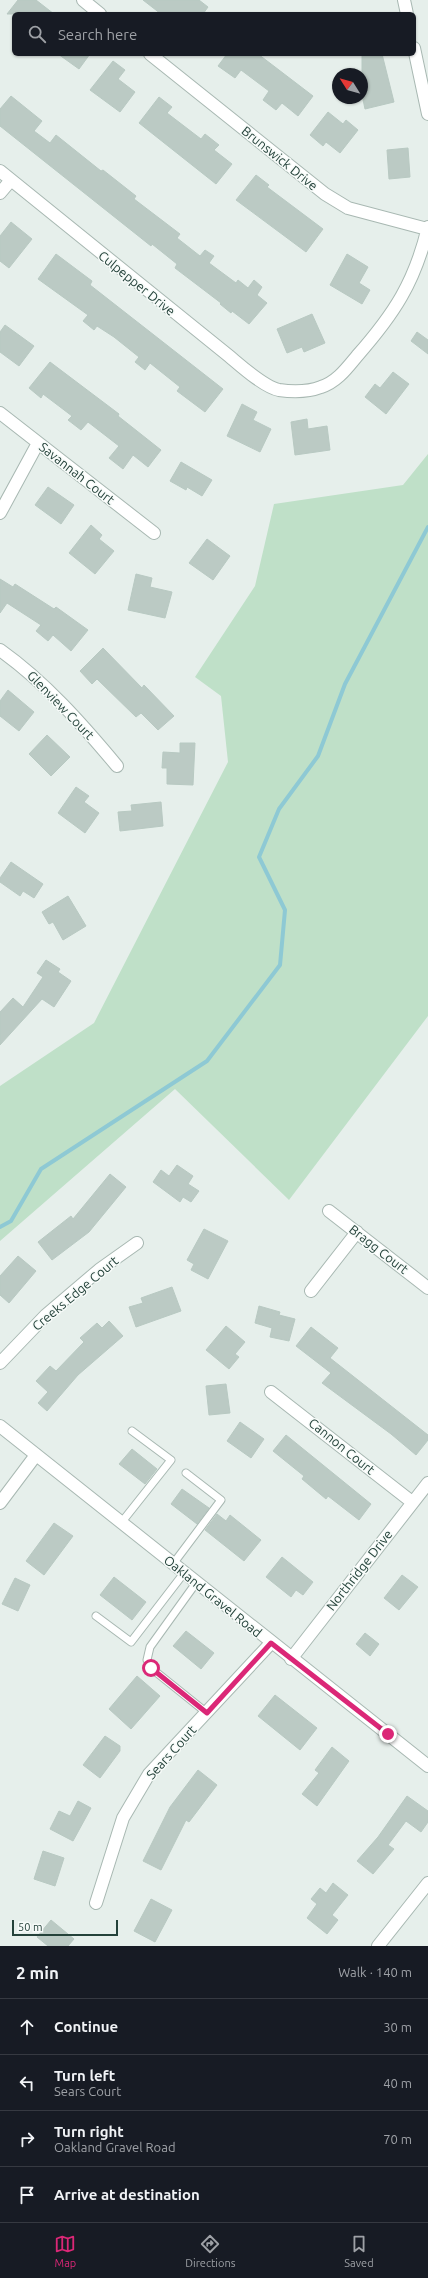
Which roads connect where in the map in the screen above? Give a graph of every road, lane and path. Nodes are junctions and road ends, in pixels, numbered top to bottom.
1 (83, 0) edge
2 (404, 0) edge
3 (98, 12) edge
4 (407, 12) edge
5 (152, 56) edge
6 (416, 56) edge
7 (428, 114) edge
8 (0, 172) edge
9 (11, 180) junction
10 (0, 193) edge
11 (428, 228) edge
12 (0, 413) edge
13 (38, 442) junction
14 (0, 513) edge
15 (154, 534) dead end
16 (0, 650) edge
17 (117, 766) dead end
18 (329, 1211) dead end
19 (357, 1232) junction
20 (137, 1243) dead end
21 (428, 1288) edge
22 (311, 1291) dead end
23 (0, 1363) edge
24 (271, 1392) dead end
25 (0, 1426) edge
26 (132, 1431) dead end
27 (36, 1455) junction
28 (186, 1473) dead end
29 (428, 1483) edge
30 (412, 1502) junction
31 (0, 1503) edge
32 (121, 1523) junction
33 (173, 1564) junction
34 (184, 1573) junction
35 (196, 1583) junction
36 (96, 1616) dead end
37 (271, 1643) junction
38 (291, 1659) junction
39 (207, 1713) junction
40 (428, 1766) edge
41 (428, 1883) edge
42 (96, 1903) dead end
43 (378, 1946) edge

1 - 3 street
2 - 4 street
5 - 11 street, Brunswick Drive
6 - 7 street
8 - 9 street, Culpepper Drive
9 - 10 street
9 - 11 street, Culpepper Drive
12 - 13 street, Savannah Court
13 - 14 street
13 - 15 street, Savannah Court
16 - 17 street, Glenview Court
18 - 19 street, Bragg Court
19 - 21 street, Bragg Court
19 - 22 street
20 - 23 street, Creeks Edge Court
24 - 30 street, Cannon Court
25 - 27 street, Oakland Gravel Road
26 - 32 lane
27 - 31 street
27 - 32 street, Oakland Gravel Road
28 - 33 lane
29 - 30 street, Northridge Drive
30 - 38 street, Northridge Drive
32 - 33 street, Oakland Gravel Road
33 - 34 street, Oakland Gravel Road
34 - 35 street, Oakland Gravel Road
34 - 36 lane
35 - 37 street, Oakland Gravel Road
35 - 39 lane
37 - 38 street, Oakland Gravel Road
37 - 39 street, Sears Court
38 - 40 street, Oakland Gravel Road
39 - 42 street, Sears Court
41 - 43 street

